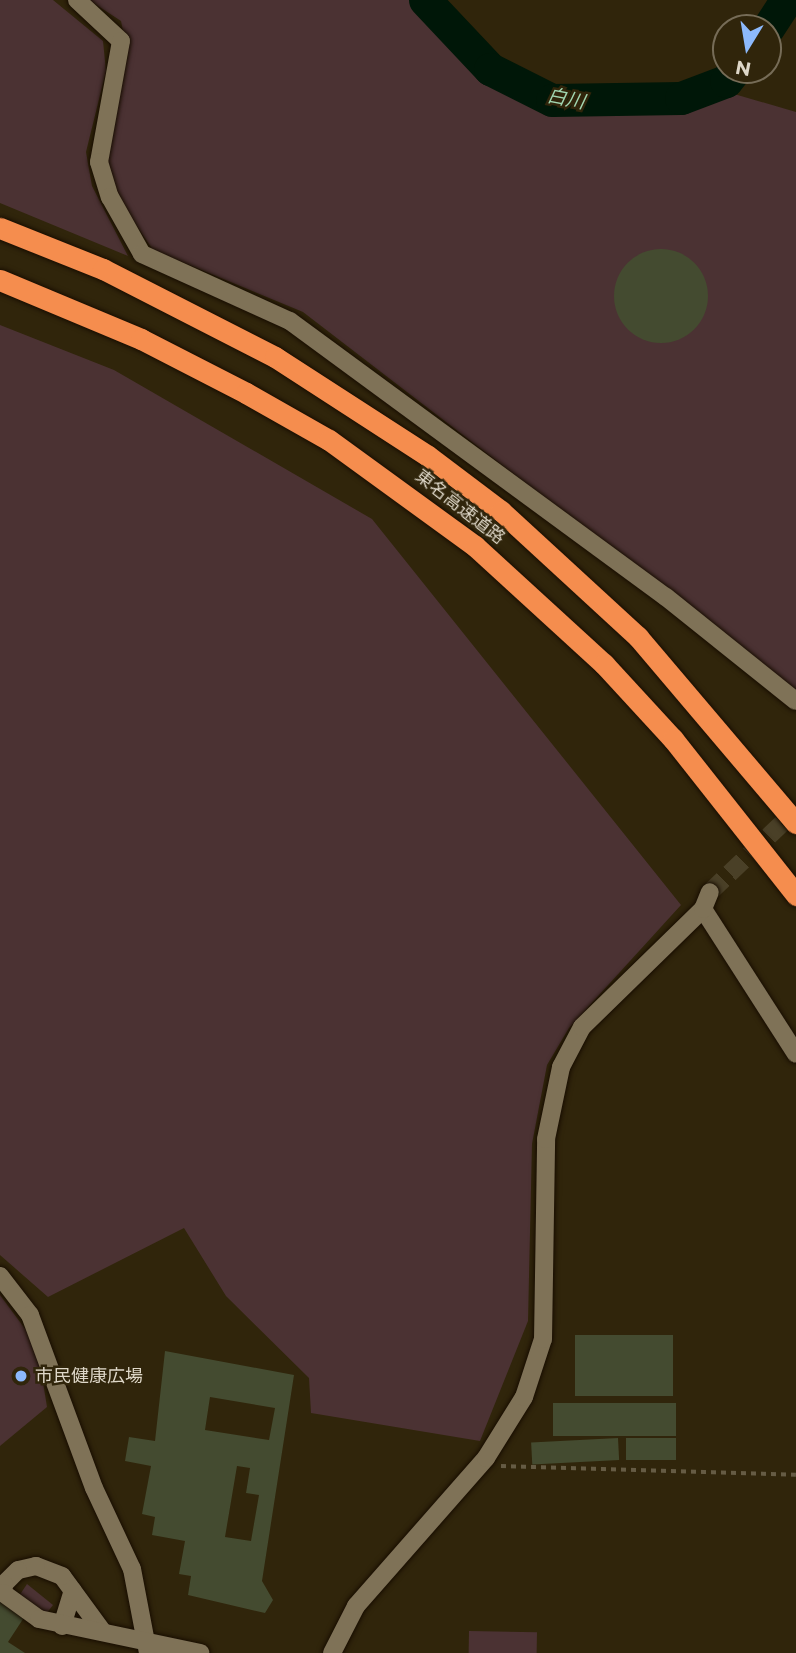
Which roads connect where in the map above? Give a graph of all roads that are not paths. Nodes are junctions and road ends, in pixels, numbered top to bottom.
1 (76, 0) edge
2 (0, 228) edge
3 (0, 280) edge
4 (796, 701) edge
5 (796, 823) edge
6 (796, 895) edge
7 (796, 1054) edge
8 (0, 1276) edge
9 (73, 1591) junction
10 (62, 1626) junction
11 (103, 1632) junction
12 (148, 1648) edge
13 (200, 1653) edge
14 (332, 1653) edge

1 - 4 street
2 - 5 highway, 東名高速道路
3 - 6 highway, 東名高速道路
7 - 14 street
8 - 12 street
9 - 10 street
9 - 10 street
9 - 11 street
10 - 11 street
11 - 12 street
12 - 13 street

